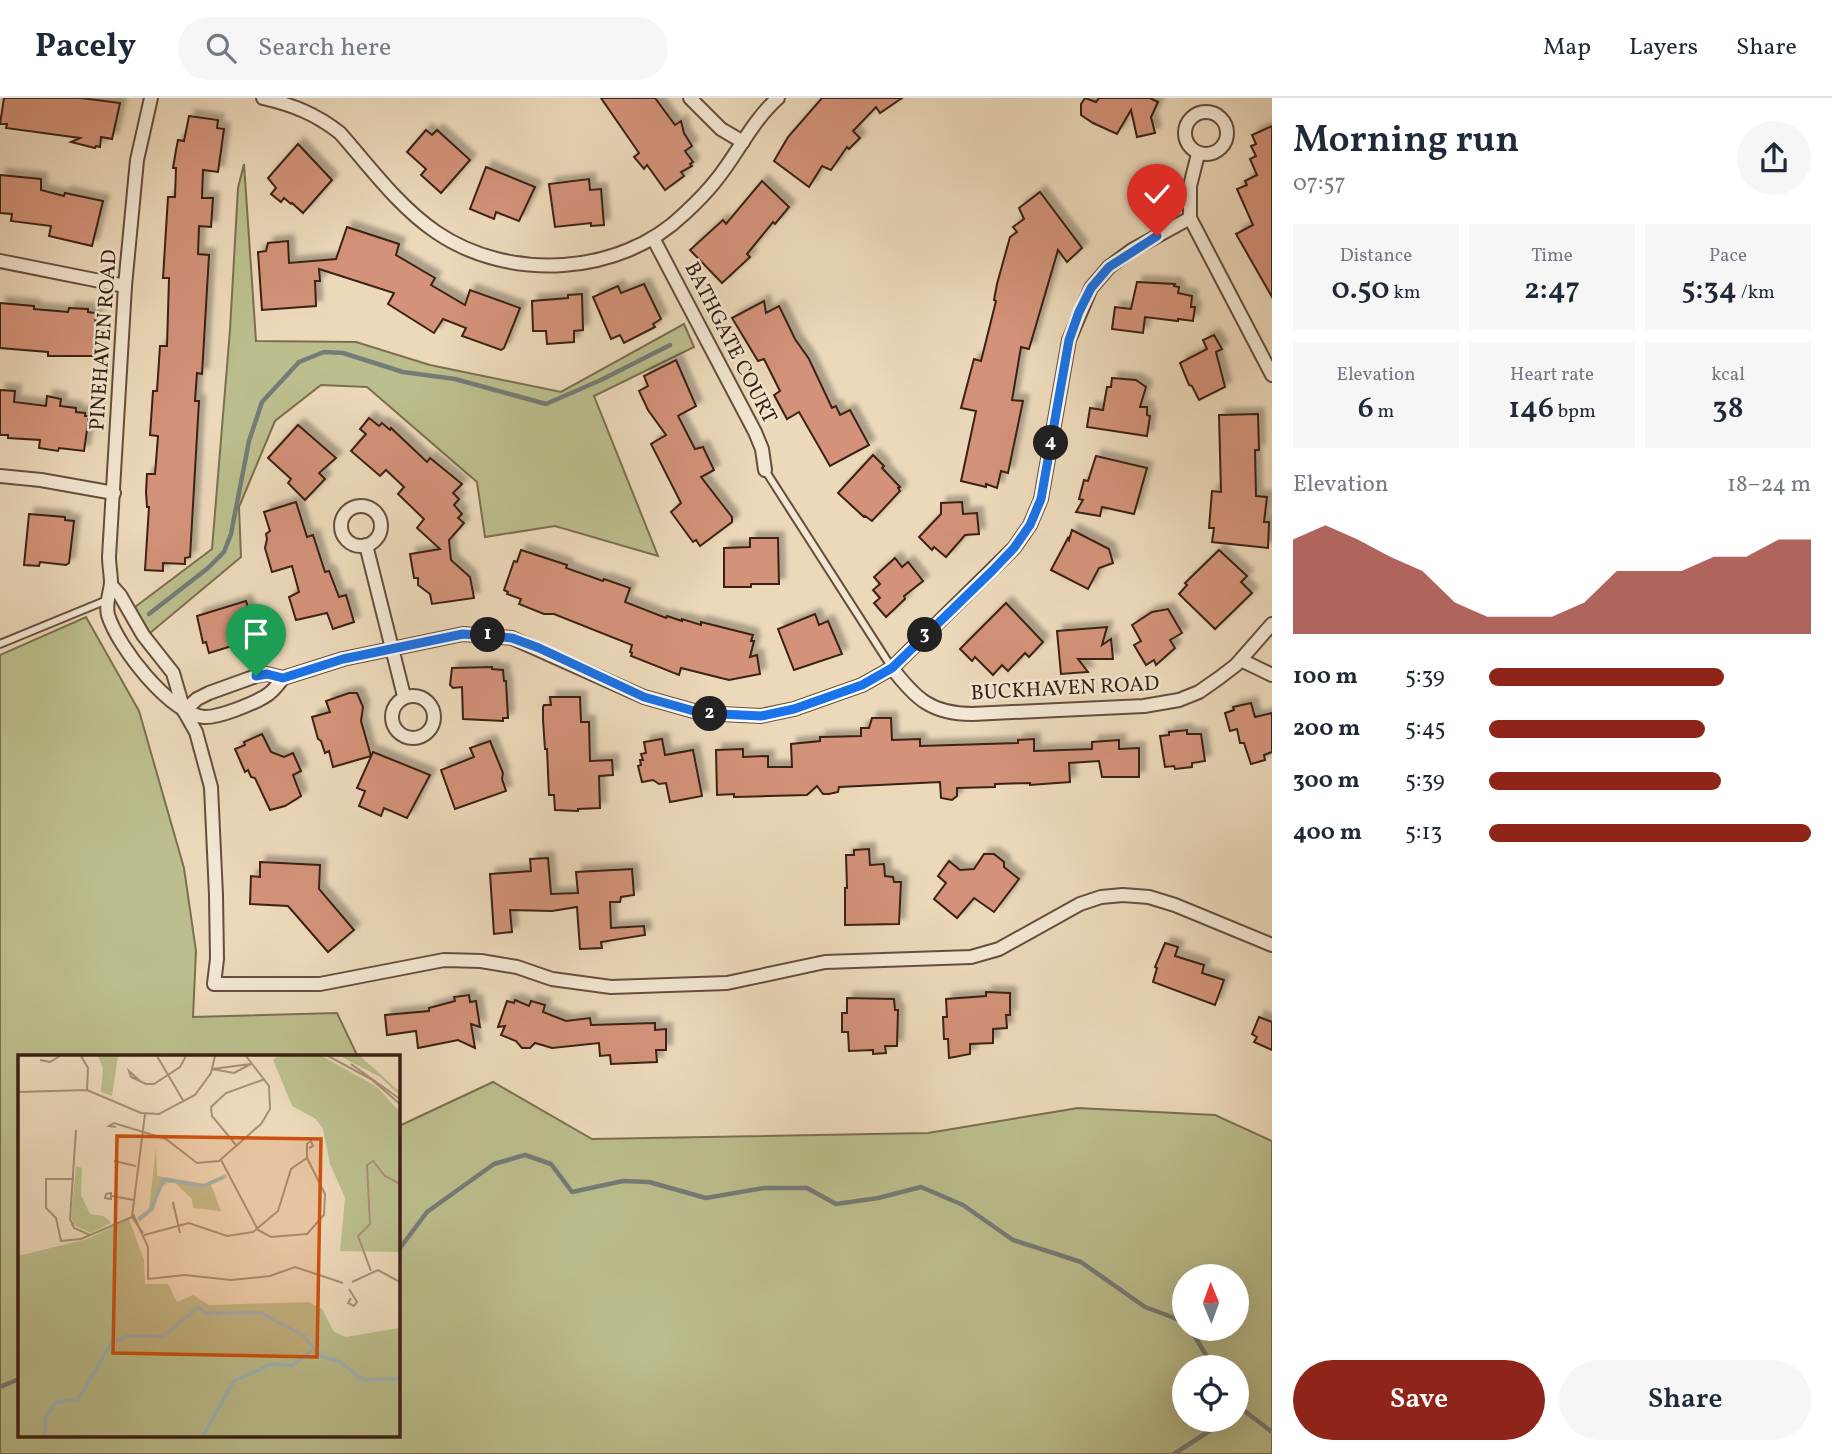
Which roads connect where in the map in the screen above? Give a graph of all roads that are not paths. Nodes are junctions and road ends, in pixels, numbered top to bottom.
1 (151, 98) edge
2 (263, 98) edge
3 (690, 98) edge
4 (778, 98) edge
5 (743, 142) junction
6 (1198, 154) dead end
7 (1190, 218) junction
8 (653, 238) junction
9 (0, 261) edge
10 (125, 286) junction
11 (1272, 374) edge
12 (765, 470) joint
13 (0, 476) edge
14 (114, 493) junction
15 (366, 545) dead end
16 (111, 585) junction
17 (107, 600) junction
18 (1272, 624) edge
19 (0, 644) edge
20 (391, 648) junction
21 (1241, 660) junction
22 (892, 668) junction
23 (1272, 675) edge
24 (283, 678) junction
25 (404, 696) dead end
26 (184, 711) junction
27 (1272, 945) edge

1 - 10 street, PINEHAVEN ROAD
2 - 8 street
3 - 5 street
4 - 5 street
5 - 8 street
6 - 7 street
7 - 11 street
7 - 22 street
8 - 12 street, BATHGATE COURT
9 - 10 street
10 - 14 street, PINEHAVEN ROAD
12 - 22 lane
13 - 14 street
14 - 16 street, PINEHAVEN ROAD
15 - 20 street
16 - 17 street, PINEHAVEN ROAD
16 - 26 street
17 - 19 lane
17 - 26 street
18 - 21 street, BUCKHAVEN ROAD
20 - 22 street
20 - 24 street
20 - 25 street
21 - 22 street, BUCKHAVEN ROAD
21 - 23 street
24 - 26 street
24 - 26 street
26 - 27 street

